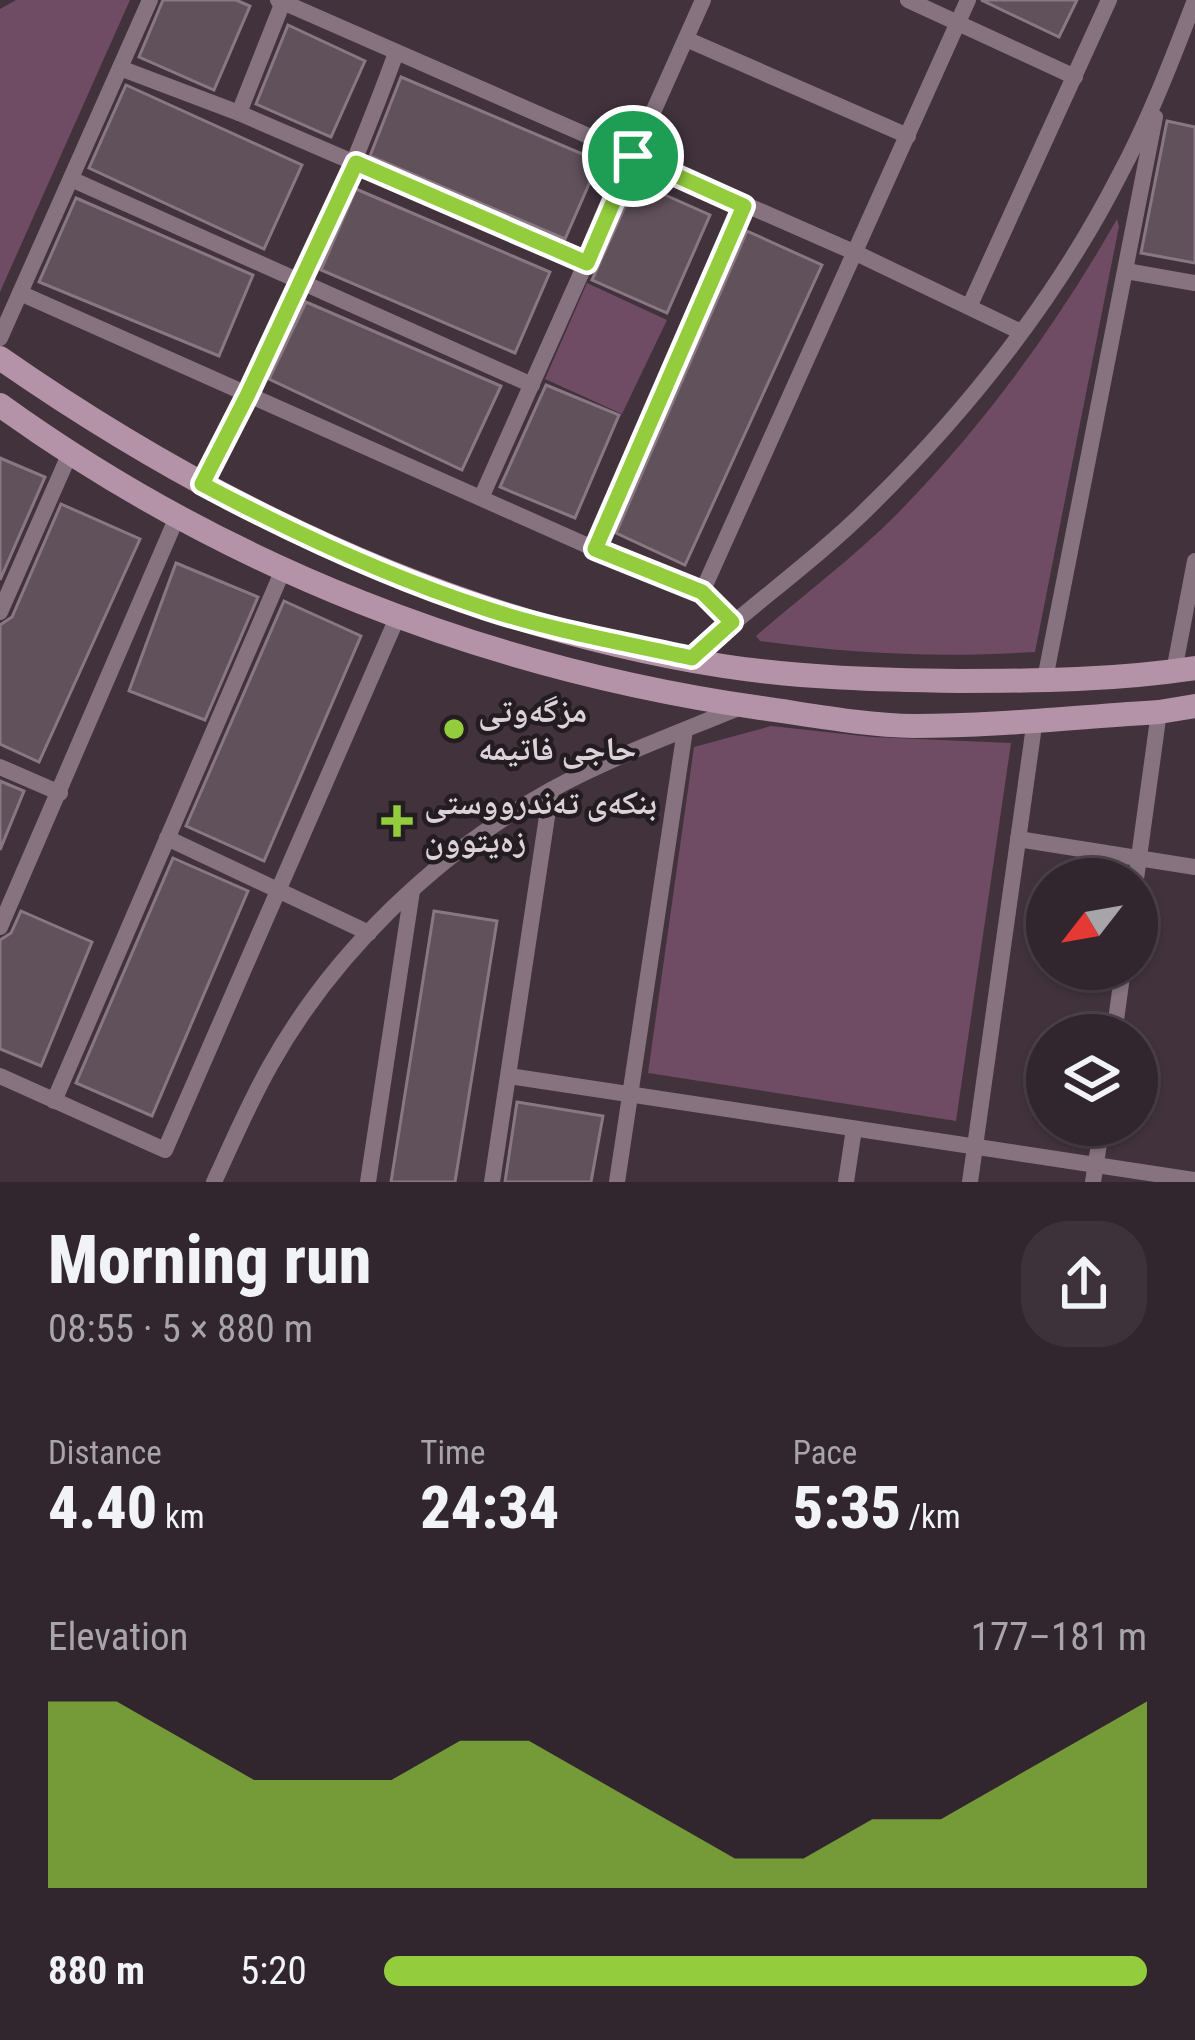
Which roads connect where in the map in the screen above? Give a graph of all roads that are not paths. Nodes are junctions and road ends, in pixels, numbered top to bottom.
1 (150, 0) edge
2 (703, 0) edge
3 (908, 0) edge
4 (968, 0) edge
5 (1109, 0) edge
6 (1195, 0) edge
7 (280, 1) edge
8 (958, 22) junction
9 (686, 39) junction
10 (396, 53) junction
11 (120, 68) junction
12 (1075, 77) junction
13 (1162, 87) junction
14 (239, 113) junction
15 (908, 136) junction
16 (633, 156) junction
17 (356, 163) junction
18 (70, 179) junction
19 (744, 206) junction
20 (856, 254) junction
21 (587, 263) junction
22 (1126, 271) junction
23 (300, 281) junction
24 (1195, 283) edge
25 (20, 293) junction
26 (970, 305) junction
27 (1021, 332) junction
28 (0, 338) edge
29 (0, 358) edge
30 (38, 384) junction
31 (532, 385) junction
32 (248, 394) junction
33 (9, 411) edge
34 (70, 453) junction
35 (202, 484) junction
36 (481, 498) junction
37 (177, 517) junction
38 (595, 549) junction
39 (1195, 562) edge
40 (283, 571) junction
41 (702, 592) junction
42 (0, 612) edge
43 (397, 618) junction
44 (732, 622) junction
45 (692, 658) junction
46 (1185, 670) edge
47 (1045, 679) junction
48 (917, 680) junction
49 (744, 706) junction
50 (1195, 706) edge
51 (1159, 712) junction
52 (1035, 719) junction
53 (914, 726) junction
54 (685, 730) junction
55 (0, 767) edge
56 (551, 790) junction
57 (60, 793) junction
58 (167, 838) junction
59 (1018, 839) junction
60 (1133, 858) edge
61 (1139, 858) edge
62 (1158, 862) edge
63 (1195, 867) edge
64 (278, 890) junction
65 (412, 890) junction
66 (0, 927) edge
67 (368, 933) junction
68 (0, 1076) edge
69 (509, 1076) junction
70 (630, 1094) junction
71 (54, 1101) junction
72 (854, 1130) junction
73 (975, 1148) junction
74 (1095, 1173) edge
75 (1195, 1180) edge
76 (214, 1182) edge
77 (368, 1182) edge
78 (492, 1182) edge
79 (617, 1182) edge
80 (845, 1182) edge
81 (970, 1182) edge

1 - 11 street
2 - 9 street
3 - 8 street
4 - 8 street
5 - 12 street
6 - 13 street
7 - 10 street
7 - 14 street
8 - 12 street
8 - 15 street
9 - 15 street
9 - 16 street
10 - 16 street
10 - 17 street
11 - 14 street
11 - 18 street
12 - 26 street
13 - 22 street
13 - 27 street
14 - 17 street
15 - 20 street
16 - 19 street
16 - 21 street
17 - 21 street
17 - 23 street
18 - 23 street
18 - 25 street
19 - 20 street
19 - 38 street
20 - 26 street
20 - 41 street
21 - 31 street
22 - 24 street
22 - 47 street
23 - 31 street
23 - 32 street
25 - 28 street
25 - 32 street
26 - 27 street
27 - 44 street
29 - 30 street
30 - 33 street
30 - 35 street
31 - 36 street
32 - 35 street
32 - 36 street
33 - 34 street
34 - 37 street
34 - 42 street
35 - 45 street
36 - 38 street
37 - 40 street
37 - 57 street
38 - 41 street
39 - 46 street
40 - 43 street
40 - 58 street
41 - 44 street
43 - 49 street
43 - 64 street
44 - 45 street
45 - 48 street
46 - 47 street
47 - 48 street
48 - 53 street
49 - 53 street
49 - 54 street
50 - 51 street
51 - 52 street
51 - 61 street
52 - 53 street
52 - 59 street
54 - 56 street
54 - 70 street
55 - 57 street
56 - 65 street
56 - 69 street
57 - 66 street
58 - 64 street
58 - 71 street
59 - 60 street
59 - 73 street
62 - 63 street
64 - 67 street
64 - 71 street
65 - 67 street
65 - 77 street
67 - 76 street
68 - 71 street
69 - 70 street
69 - 78 street
70 - 72 street
70 - 79 street
72 - 73 street
72 - 80 street
73 - 74 street
73 - 81 street
74 - 75 street

